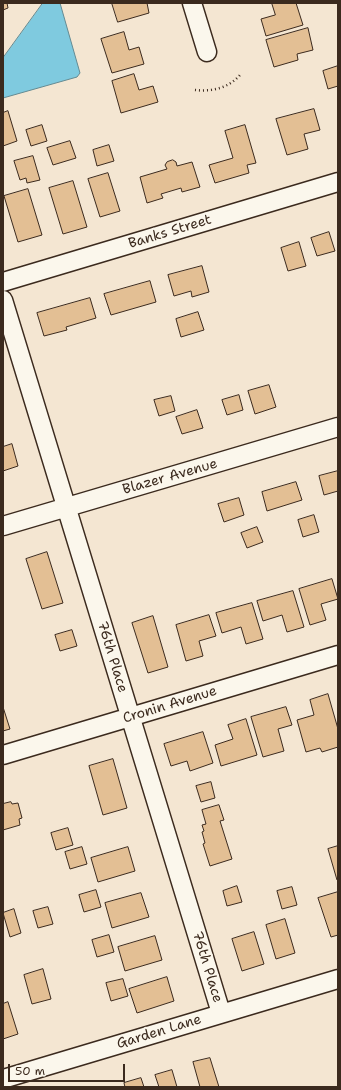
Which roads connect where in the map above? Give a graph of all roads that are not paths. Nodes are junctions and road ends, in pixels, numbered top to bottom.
1 (192, 3) edge
2 (207, 52) dead end
3 (338, 182) edge
4 (3, 282) edge
5 (3, 300) edge
6 (338, 427) edge
7 (67, 507) junction
8 (3, 526) edge
9 (338, 655) edge
10 (131, 717) junction
11 (3, 755) edge
12 (338, 979) edge
13 (221, 1013) junction
14 (3, 1079) edge

1 - 2 street
3 - 4 street, Banks Street
5 - 7 street, 76th Place
6 - 7 street, Blazer Avenue
7 - 8 street, Blazer Avenue
7 - 10 street, 76th Place
9 - 10 street, Cronin Avenue
10 - 11 street, Cronin Avenue
10 - 13 street, 76th Place
12 - 13 street, Garden Lane
13 - 14 street, Garden Lane

